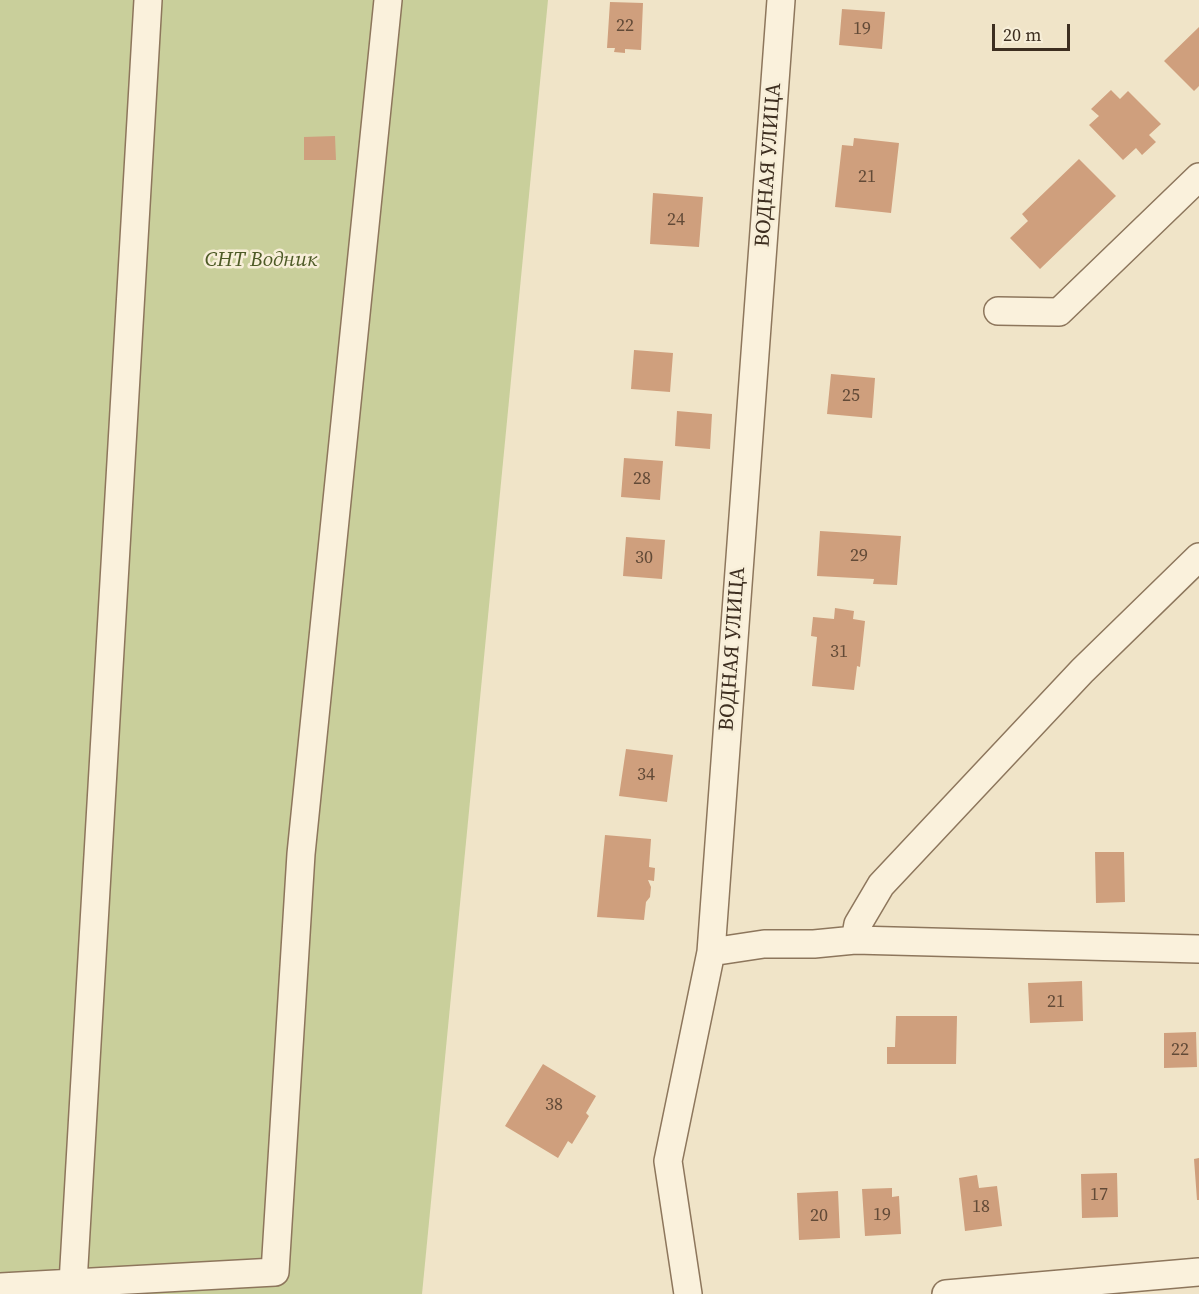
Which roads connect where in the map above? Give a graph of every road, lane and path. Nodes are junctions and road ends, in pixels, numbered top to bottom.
1 (148, 0) edge
2 (388, 0) edge
3 (781, 0) edge
4 (1199, 177) edge
5 (998, 311) dead end
6 (1199, 557) edge
7 (855, 940) junction
8 (1199, 949) edge
9 (711, 952) junction
10 (1186, 1280) edge
11 (73, 1283) junction
12 (0, 1287) edge
13 (688, 1294) edge
14 (946, 1294) edge

1 - 11 street
2 - 11 street
3 - 9 street, ВОДНАЯ УЛИЦА
4 - 5 street
6 - 7 street
7 - 8 street
7 - 9 street
9 - 13 street, ВОДНАЯ УЛИЦА
10 - 14 street
11 - 12 street

